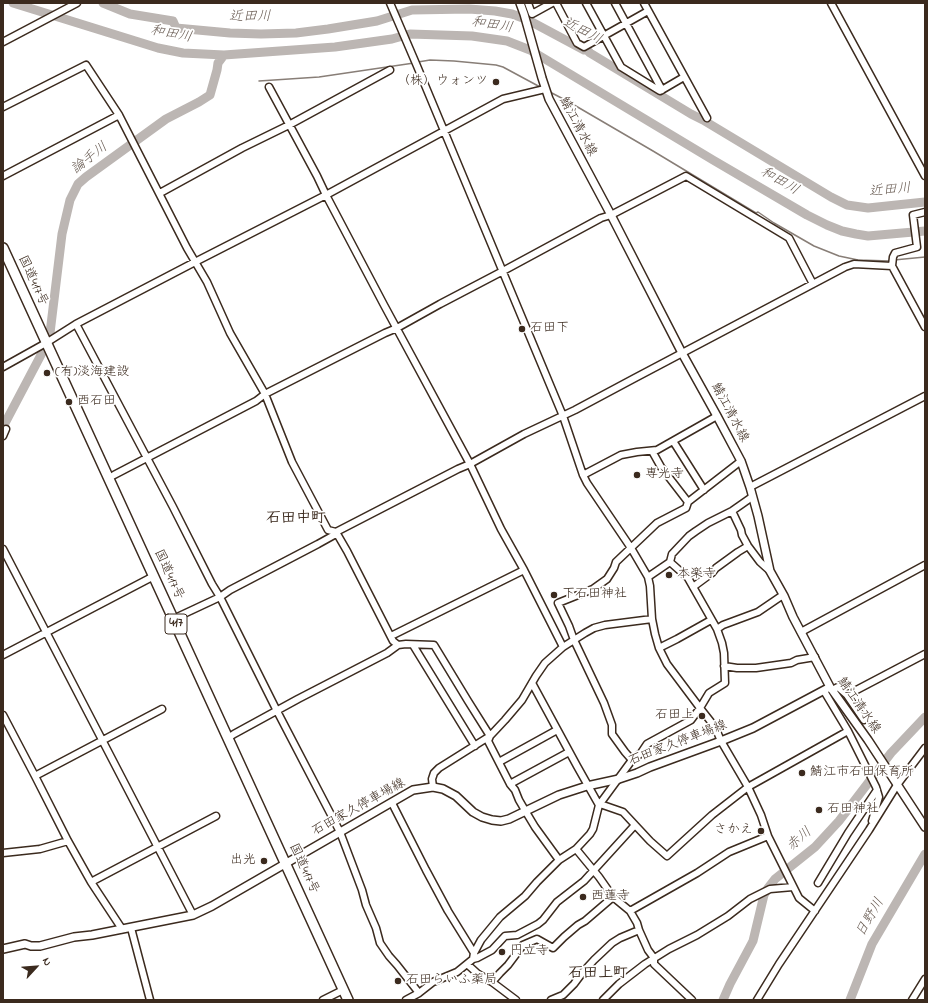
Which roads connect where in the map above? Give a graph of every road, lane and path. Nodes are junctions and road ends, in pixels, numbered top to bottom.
1 (390, 3) edge
2 (520, 3) edge
3 (528, 3) edge
4 (552, 3) edge
5 (556, 3) edge
6 (586, 3) edge
7 (615, 3) edge
8 (644, 3) edge
9 (831, 3) edge
10 (76, 4) edge
11 (648, 11) junction
12 (626, 24) junction
13 (604, 36) junction
14 (3, 42) edge
15 (390, 70) dead end
16 (684, 77) junction
17 (269, 87) dead end
18 (545, 89) junction
19 (662, 90) junction
20 (3, 107) edge
21 (119, 115) junction
22 (707, 118) dead end
23 (289, 125) junction
24 (444, 132) junction
25 (3, 176) edge
26 (925, 176) edge
27 (160, 193) junction
28 (326, 195) junction
29 (925, 212) edge
30 (611, 215) junction
31 (3, 248) edge
32 (195, 262) junction
33 (892, 266) junction
34 (503, 271) junction
35 (813, 284) junction
36 (76, 324) junction
37 (397, 328) junction
38 (925, 328) edge
39 (46, 343) junction
40 (682, 353) junction
41 (3, 367) edge
42 (265, 394) junction
43 (925, 396) edge
44 (562, 416) junction
45 (718, 416) junction
46 (6, 429) dead end
47 (3, 436) edge
48 (673, 441) junction
49 (652, 451) junction
50 (146, 458) junction
51 (741, 462) junction
52 (470, 464) junction
53 (583, 475) junction
54 (109, 478) junction
55 (750, 487) junction
56 (704, 490) junction
57 (752, 497) junction
58 (688, 502) junction
59 (732, 511) junction
60 (336, 533) junction
61 (748, 546) junction
62 (630, 548) junction
63 (3, 549) edge
64 (670, 562) junction
65 (925, 565) edge
66 (524, 570) junction
67 (770, 571) junction
68 (154, 576) junction
69 (648, 578) junction
70 (693, 587) junction
71 (784, 596) junction
72 (220, 597) junction
73 (173, 618) junction
74 (652, 620) junction
75 (711, 620) junction
76 (717, 629) junction
77 (46, 632) junction
78 (801, 632) junction
79 (391, 636) junction
80 (574, 640) junction
81 (413, 644) junction
82 (398, 645) junction
83 (563, 647) junction
84 (659, 648) junction
85 (925, 654) edge
86 (3, 655) edge
87 (814, 658) junction
88 (724, 666) junction
89 (532, 683) junction
90 (828, 689) junction
91 (847, 695) junction
92 (700, 708) junction
93 (162, 709) dead end
94 (277, 711) junction
95 (3, 715) edge
96 (864, 720) dead end
97 (557, 730) junction
98 (848, 731) junction
99 (490, 736) junction
100 (228, 738) junction
101 (103, 740) junction
102 (721, 741) junction
103 (475, 746) junction
104 (925, 748) edge
105 (569, 752) junction
106 (632, 760) junction
107 (499, 762) junction
108 (35, 776) junction
109 (619, 779) junction
110 (510, 784) junction
111 (432, 786) junction
112 (588, 786) junction
113 (748, 787) junction
114 (899, 788) junction
115 (877, 790) junction
116 (392, 803) junction
117 (600, 805) junction
118 (526, 812) junction
119 (216, 816) dead end
120 (635, 825) junction
121 (925, 827) edge
122 (869, 830) junction
123 (340, 832) junction
124 (768, 836) junction
125 (68, 841) junction
126 (158, 847) junction
127 (576, 849) junction
128 (3, 853) edge
129 (559, 860) junction
130 (286, 863) junction
131 (594, 871) junction
132 (91, 882) junction
133 (818, 883) dead end
134 (793, 887) junction
135 (613, 897) junction
136 (815, 910) junction
137 (630, 911) junction
138 (193, 915) junction
139 (131, 928) junction
140 (122, 929) junction
141 (639, 930) junction
142 (3, 949) edge
143 (473, 956) junction
144 (654, 958) junction
145 (467, 964) junction
146 (924, 981) edge
147 (492, 982) junction
148 (344, 990) junction
149 (419, 993) junction
150 (150, 1000) edge
151 (323, 1000) edge
152 (348, 1000) edge
153 (407, 1000) edge
154 (516, 1000) edge
155 (551, 1000) edge
156 (603, 1000) edge
157 (692, 1000) edge
158 (757, 1000) edge
159 (912, 1000) edge

1 - 24 street
2 - 18 main road, 鯖江清水線
3 - 4 street
5 - 13 street
6 - 13 street
7 - 12 street
8 - 11 street
9 - 26 street
10 - 14 street
11 - 12 street
11 - 16 street
12 - 13 street
12 - 19 street
13 - 19 street
15 - 23 street
16 - 19 street
16 - 22 street
17 - 23 street
18 - 24 street
18 - 30 main road, 鯖江清水線
20 - 21 street
21 - 25 street
21 - 27 street
23 - 27 street
23 - 28 street
24 - 28 street
24 - 34 street
27 - 32 street
28 - 32 street
28 - 37 street
29 - 33 street
30 - 34 street
30 - 35 street
30 - 40 main road, 鯖江清水線
31 - 39 highway, 国道417号 / 417
32 - 36 street
32 - 42 street
33 - 35 street
33 - 38 street
34 - 37 street
34 - 44 street
35 - 40 street
36 - 39 street
36 - 50 street
37 - 42 street
37 - 52 street
39 - 41 street
39 - 54 highway, 国道417号 / 417
40 - 44 street
40 - 45 main road, 鯖江清水線
42 - 50 street
42 - 60 street
43 - 55 street
44 - 52 street
44 - 53 street
45 - 48 street
45 - 51 main road, 鯖江清水線
46 - 47 street
48 - 49 street
48 - 56 street
49 - 53 street
49 - 58 street
50 - 54 street
50 - 72 street
51 - 55 main road, 鯖江清水線
51 - 56 street
52 - 60 street
52 - 66 street
53 - 62 street
54 - 68 highway, 国道417号 / 417
55 - 57 main road, 鯖江清水線
56 - 58 street
57 - 59 street
57 - 67 main road, 鯖江清水線
58 - 62 street
59 - 61 street
59 - 64 street
60 - 72 street
60 - 79 street
61 - 67 street
61 - 70 street
62 - 69 street
62 - 80 street
63 - 77 street
64 - 69 street
64 - 70 street
65 - 78 street
66 - 79 street
66 - 83 street
67 - 71 main road, 鯖江清水線
68 - 73 highway, 国道417号 / 417
68 - 77 street
69 - 74 street
70 - 75 street
71 - 76 street
71 - 78 main road, 鯖江清水線
72 - 73 street
72 - 94 street
73 - 100 highway, 国道417号 / 417
74 - 80 street
74 - 84 street
75 - 76 street
75 - 84 street
76 - 88 street
77 - 86 street
77 - 101 street
78 - 87 main road, 鯖江清水線
79 - 82 street
80 - 83 street
80 - 106 street
81 - 82 street
81 - 99 street
81 - 103 street
82 - 94 street
83 - 89 street
84 - 92 street
85 - 91 street
87 - 88 street
87 - 90 main road, 鯖江清水線
88 - 92 street
89 - 97 street
89 - 99 street
90 - 91 street
90 - 98 street
90 - 102 main road, 石田家久停車場線
90 - 114 main road, 鯖江清水線
91 - 96 street
92 - 102 street
92 - 106 street
93 - 101 street
94 - 100 street
94 - 123 street
95 - 108 street
97 - 105 street
97 - 107 street
98 - 113 street
98 - 115 street
99 - 103 street
99 - 107 street
100 - 130 highway, 国道417号 / 417
101 - 108 street
101 - 126 street
102 - 109 main road, 石田家久停車場線
102 - 113 street
103 - 111 street
104 - 114 street
105 - 110 street
105 - 112 street
106 - 109 street
107 - 110 street
108 - 125 street
109 - 112 main road, 石田家久停車場線
109 - 117 street
110 - 118 street
111 - 116 main road, 石田家久停車場線
111 - 118 main road, 石田家久停車場線
112 - 117 street
112 - 118 main road, 石田家久停車場線
113 - 120 street
113 - 124 street
114 - 121 main road, 鯖江清水線
114 - 122 street
115 - 122 street
115 - 133 street
116 - 123 main road, 石田家久停車場線
116 - 143 street
117 - 120 street
117 - 127 street
118 - 129 street
119 - 126 street
120 - 131 street
122 - 136 street
123 - 130 main road, 石田家久停車場線
123 - 149 street
124 - 134 street
124 - 137 street
125 - 128 street
125 - 132 street
126 - 132 street
126 - 138 street
127 - 129 street
127 - 131 street
129 - 143 street
130 - 138 main road, 石田家久停車場線
130 - 148 highway, 国道417号 / 417
131 - 135 street
131 - 143 street
132 - 140 street
134 - 136 street
134 - 144 street
135 - 137 street
135 - 147 street
136 - 158 street
137 - 141 street
138 - 139 main road, 石田家久停車場線
139 - 140 main road, 石田家久停車場線
139 - 150 street
140 - 142 main road, 石田家久停車場線
141 - 144 street
141 - 155 street
143 - 145 street
144 - 156 street
144 - 157 street
145 - 147 street
145 - 149 street
146 - 159 street
147 - 154 street
148 - 151 street
148 - 152 highway, 国道417号 / 417
149 - 153 street

